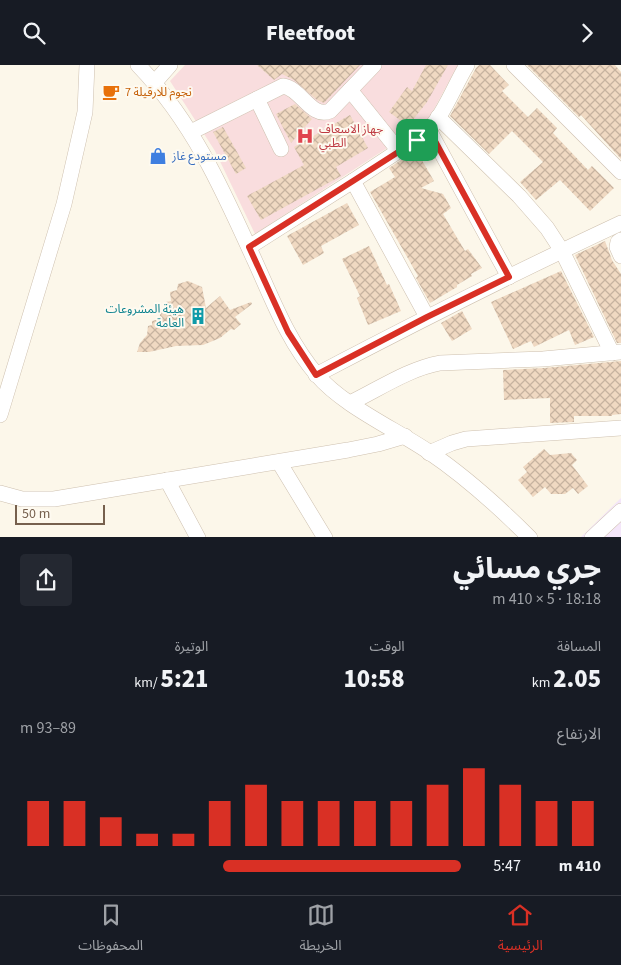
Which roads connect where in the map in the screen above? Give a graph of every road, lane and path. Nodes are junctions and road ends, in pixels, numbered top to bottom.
1 (87, 65) edge
2 (138, 65) edge
3 (170, 65) edge
4 (374, 65) edge
5 (467, 65) edge
6 (514, 65) edge
7 (154, 82) junction
8 (350, 90) junction
9 (257, 99) junction
10 (434, 123) junction
11 (191, 132) junction
12 (281, 149) dead end
13 (399, 151) junction
14 (621, 172) edge
15 (353, 181) junction
16 (621, 223) edge
17 (621, 240) edge
18 (249, 247) junction
19 (562, 251) junction
20 (621, 256) edge
21 (509, 277) junction
22 (427, 317) junction
23 (617, 353) edge
24 (316, 375) junction
25 (350, 403) junction
26 (0, 415) edge
27 (621, 428) edge
28 (404, 436) junction
29 (429, 453) junction
30 (279, 462) junction
31 (166, 480) junction
32 (0, 493) edge
33 (621, 511) edge
34 (198, 537) edge
35 (325, 537) edge
36 (530, 537) edge
37 (592, 537) edge

1 - 26 street
2 - 7 street
3 - 7 street
4 - 8 street
5 - 10 street
6 - 14 street
7 - 11 street
8 - 9 street
8 - 13 street
9 - 11 street
9 - 12 street
10 - 13 street
10 - 19 street
10 - 21 street
11 - 18 street
13 - 15 street
15 - 18 street
15 - 22 street
16 - 19 street
17 - 20 street
18 - 24 street
19 - 21 street
19 - 23 street
21 - 22 street
22 - 24 street
23 - 25 street
24 - 25 street
25 - 28 street
27 - 29 street
28 - 29 street
28 - 30 street
29 - 36 street
30 - 31 street
30 - 35 street
31 - 32 street
31 - 34 street
33 - 37 street

